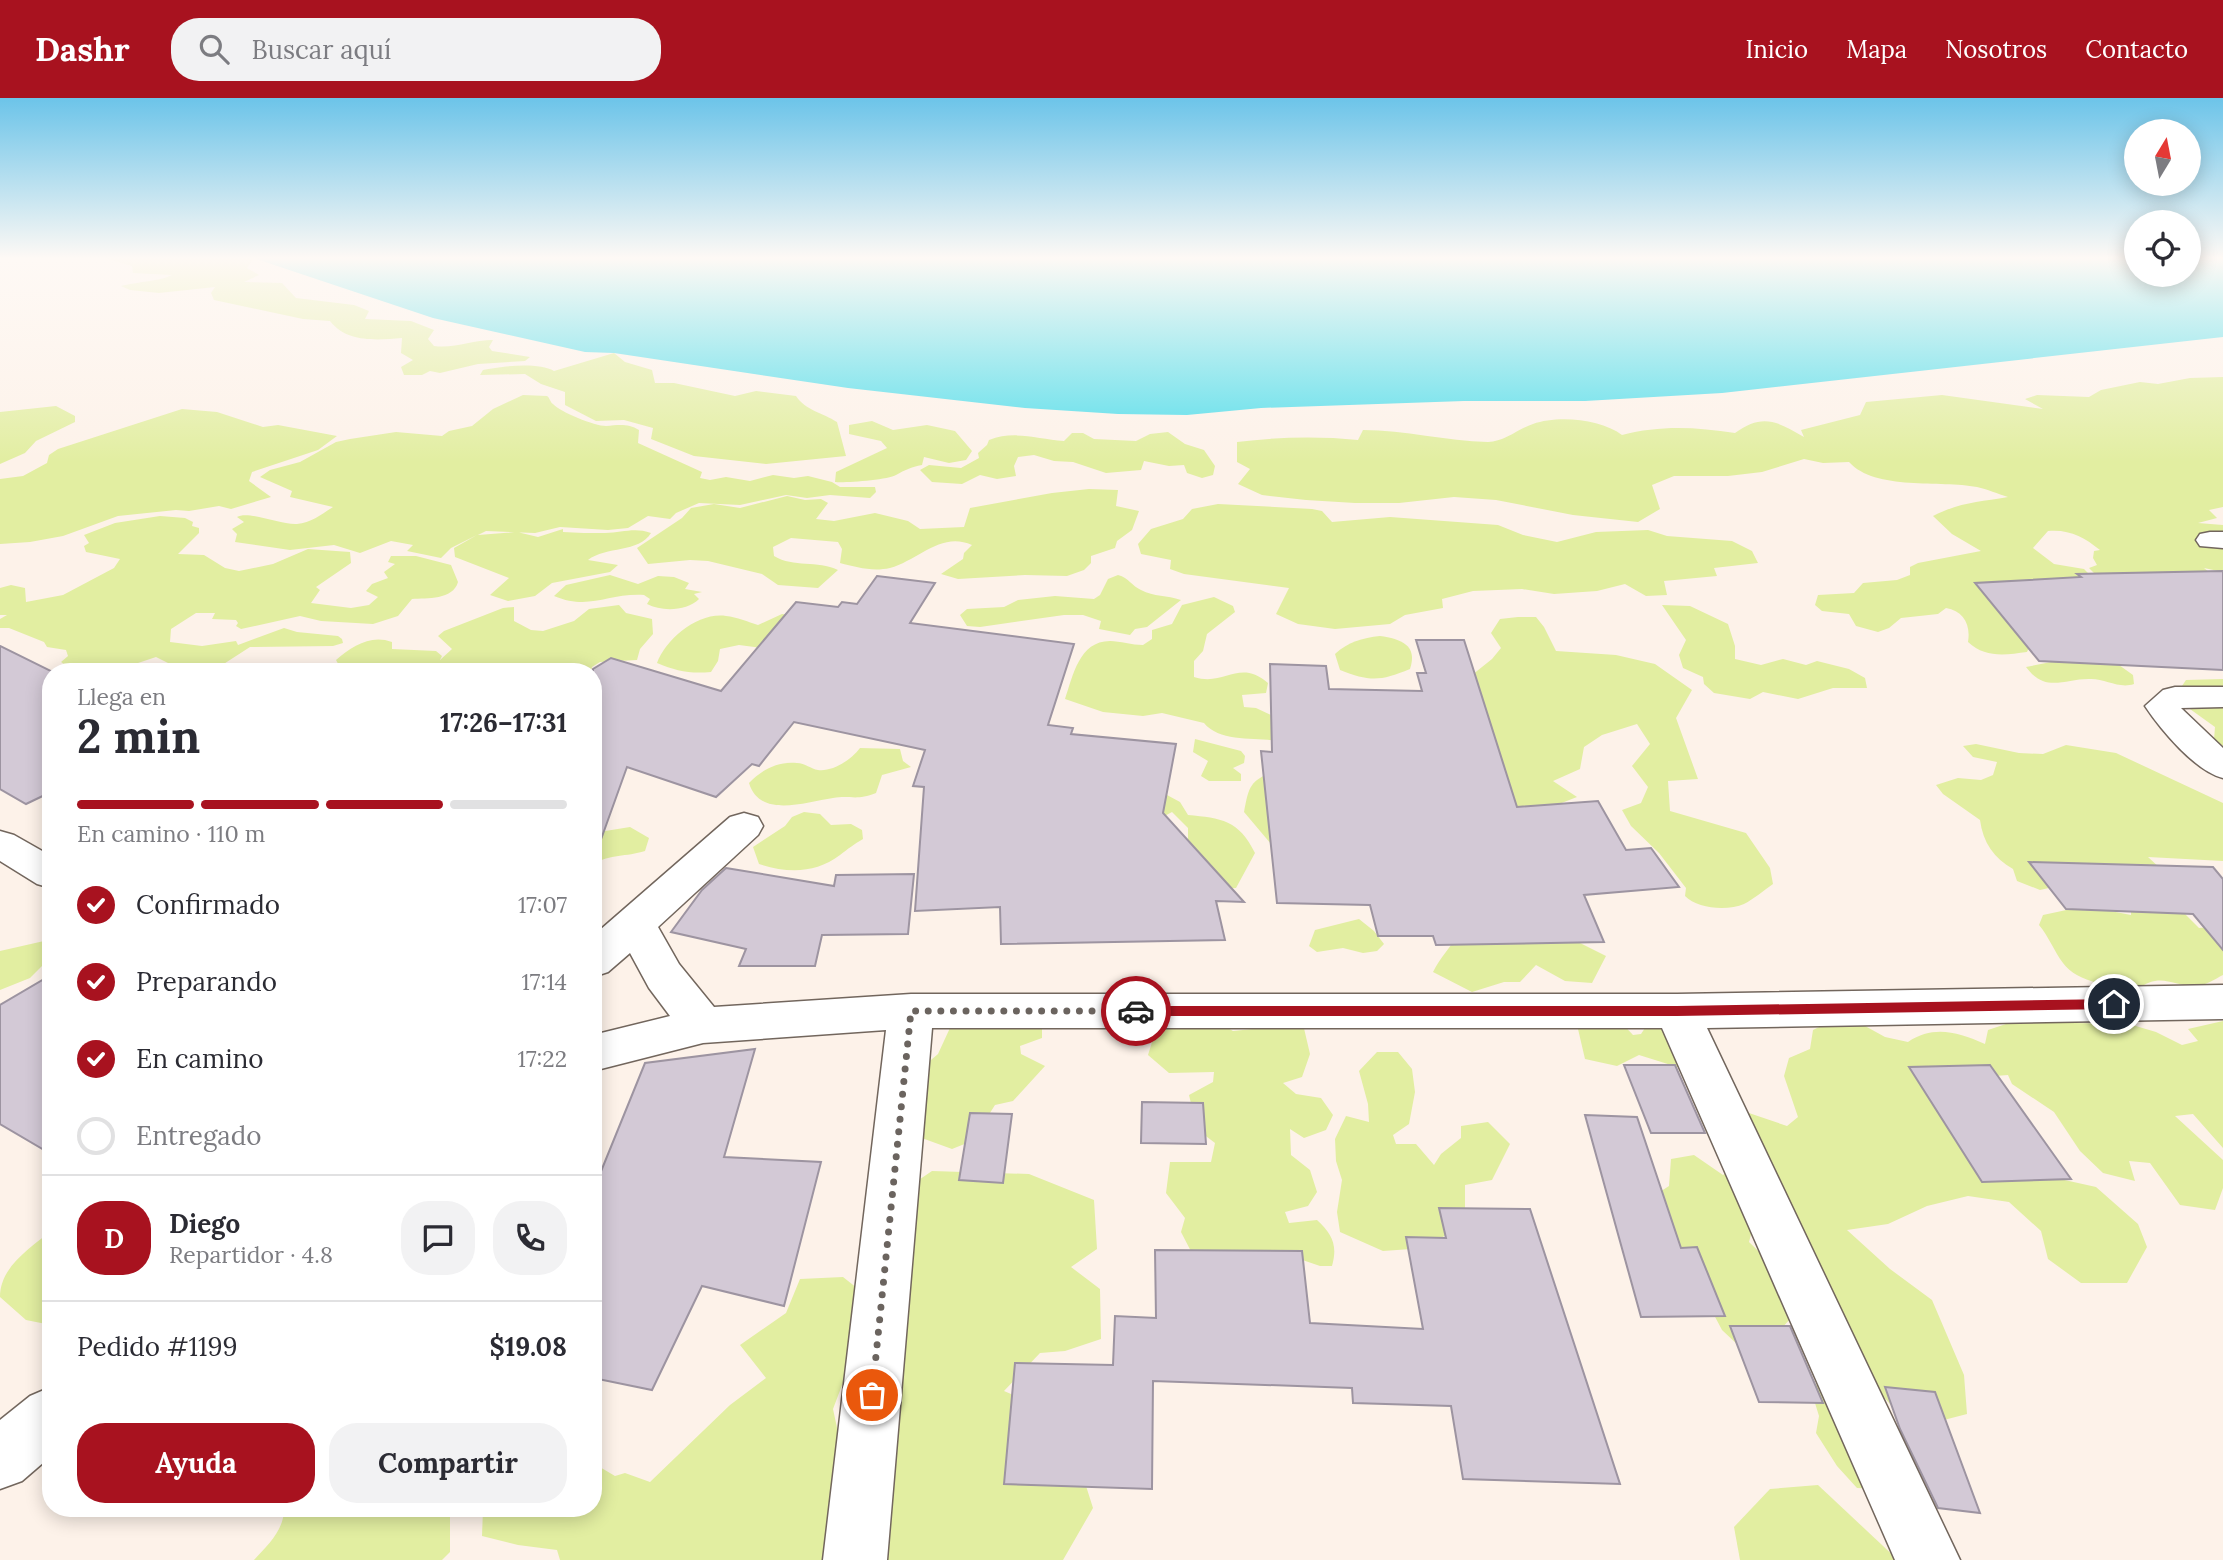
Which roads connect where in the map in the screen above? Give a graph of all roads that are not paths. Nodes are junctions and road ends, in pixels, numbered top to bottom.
1 (2223, 697) edge
2 (2223, 767) edge
3 (744, 826) dead end
4 (0, 844) edge
5 (42, 869) edge
6 (635, 923) junction
7 (602, 953) edge
8 (2223, 1002) edge
9 (911, 1011) junction
10 (1677, 1011) junction
11 (703, 1024) junction
12 (602, 1051) edge
13 (42, 1424) edge
14 (0, 1459) edge
15 (855, 1560) edge
16 (1928, 1560) edge

1 - 2 street
3 - 6 street
4 - 5 street
6 - 7 street
6 - 11 street
8 - 10 street
9 - 10 street
9 - 11 street
9 - 15 street
10 - 16 street
11 - 12 street
13 - 14 street

